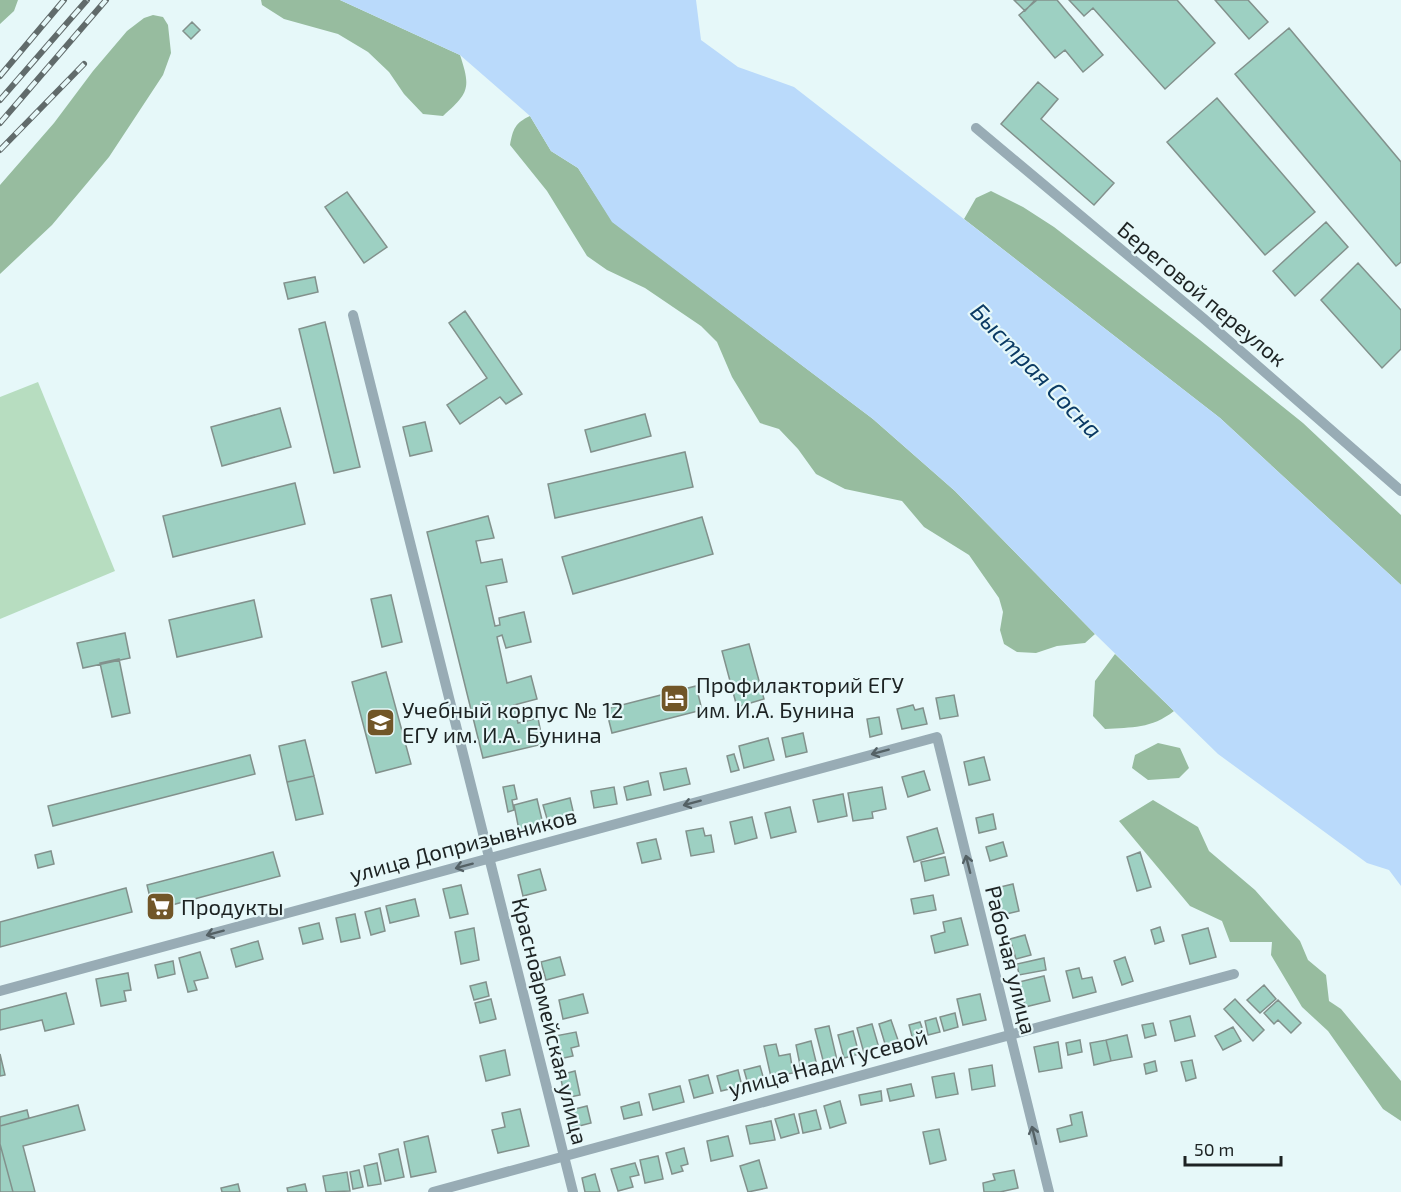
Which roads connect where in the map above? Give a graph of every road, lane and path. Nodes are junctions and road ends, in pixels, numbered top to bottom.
1 (976, 128) dead end
2 (353, 315) dead end
3 (1401, 491) edge
4 (937, 737) joint
5 (488, 859) junction
6 (1234, 974) dead end
7 (0, 991) edge
8 (1009, 1034) junction
9 (564, 1155) junction
10 (433, 1192) edge
11 (573, 1192) edge
12 (1049, 1192) edge

1 - 3 street, Береговой переулок
2 - 5 street, Красноармейская улица
4 -> 5 street, улица Допризывников
8 -> 4 street, Рабочая улица
5 -> 7 street, улица Допризывников
5 - 9 street, Красноармейская улица
6 - 8 street, улица Нади Гусевой
8 - 9 street, улица Нади Гусевой
12 -> 8 street, Рабочая улица
9 - 10 street, улица Нади Гусевой
9 - 11 street, Красноармейская улица

